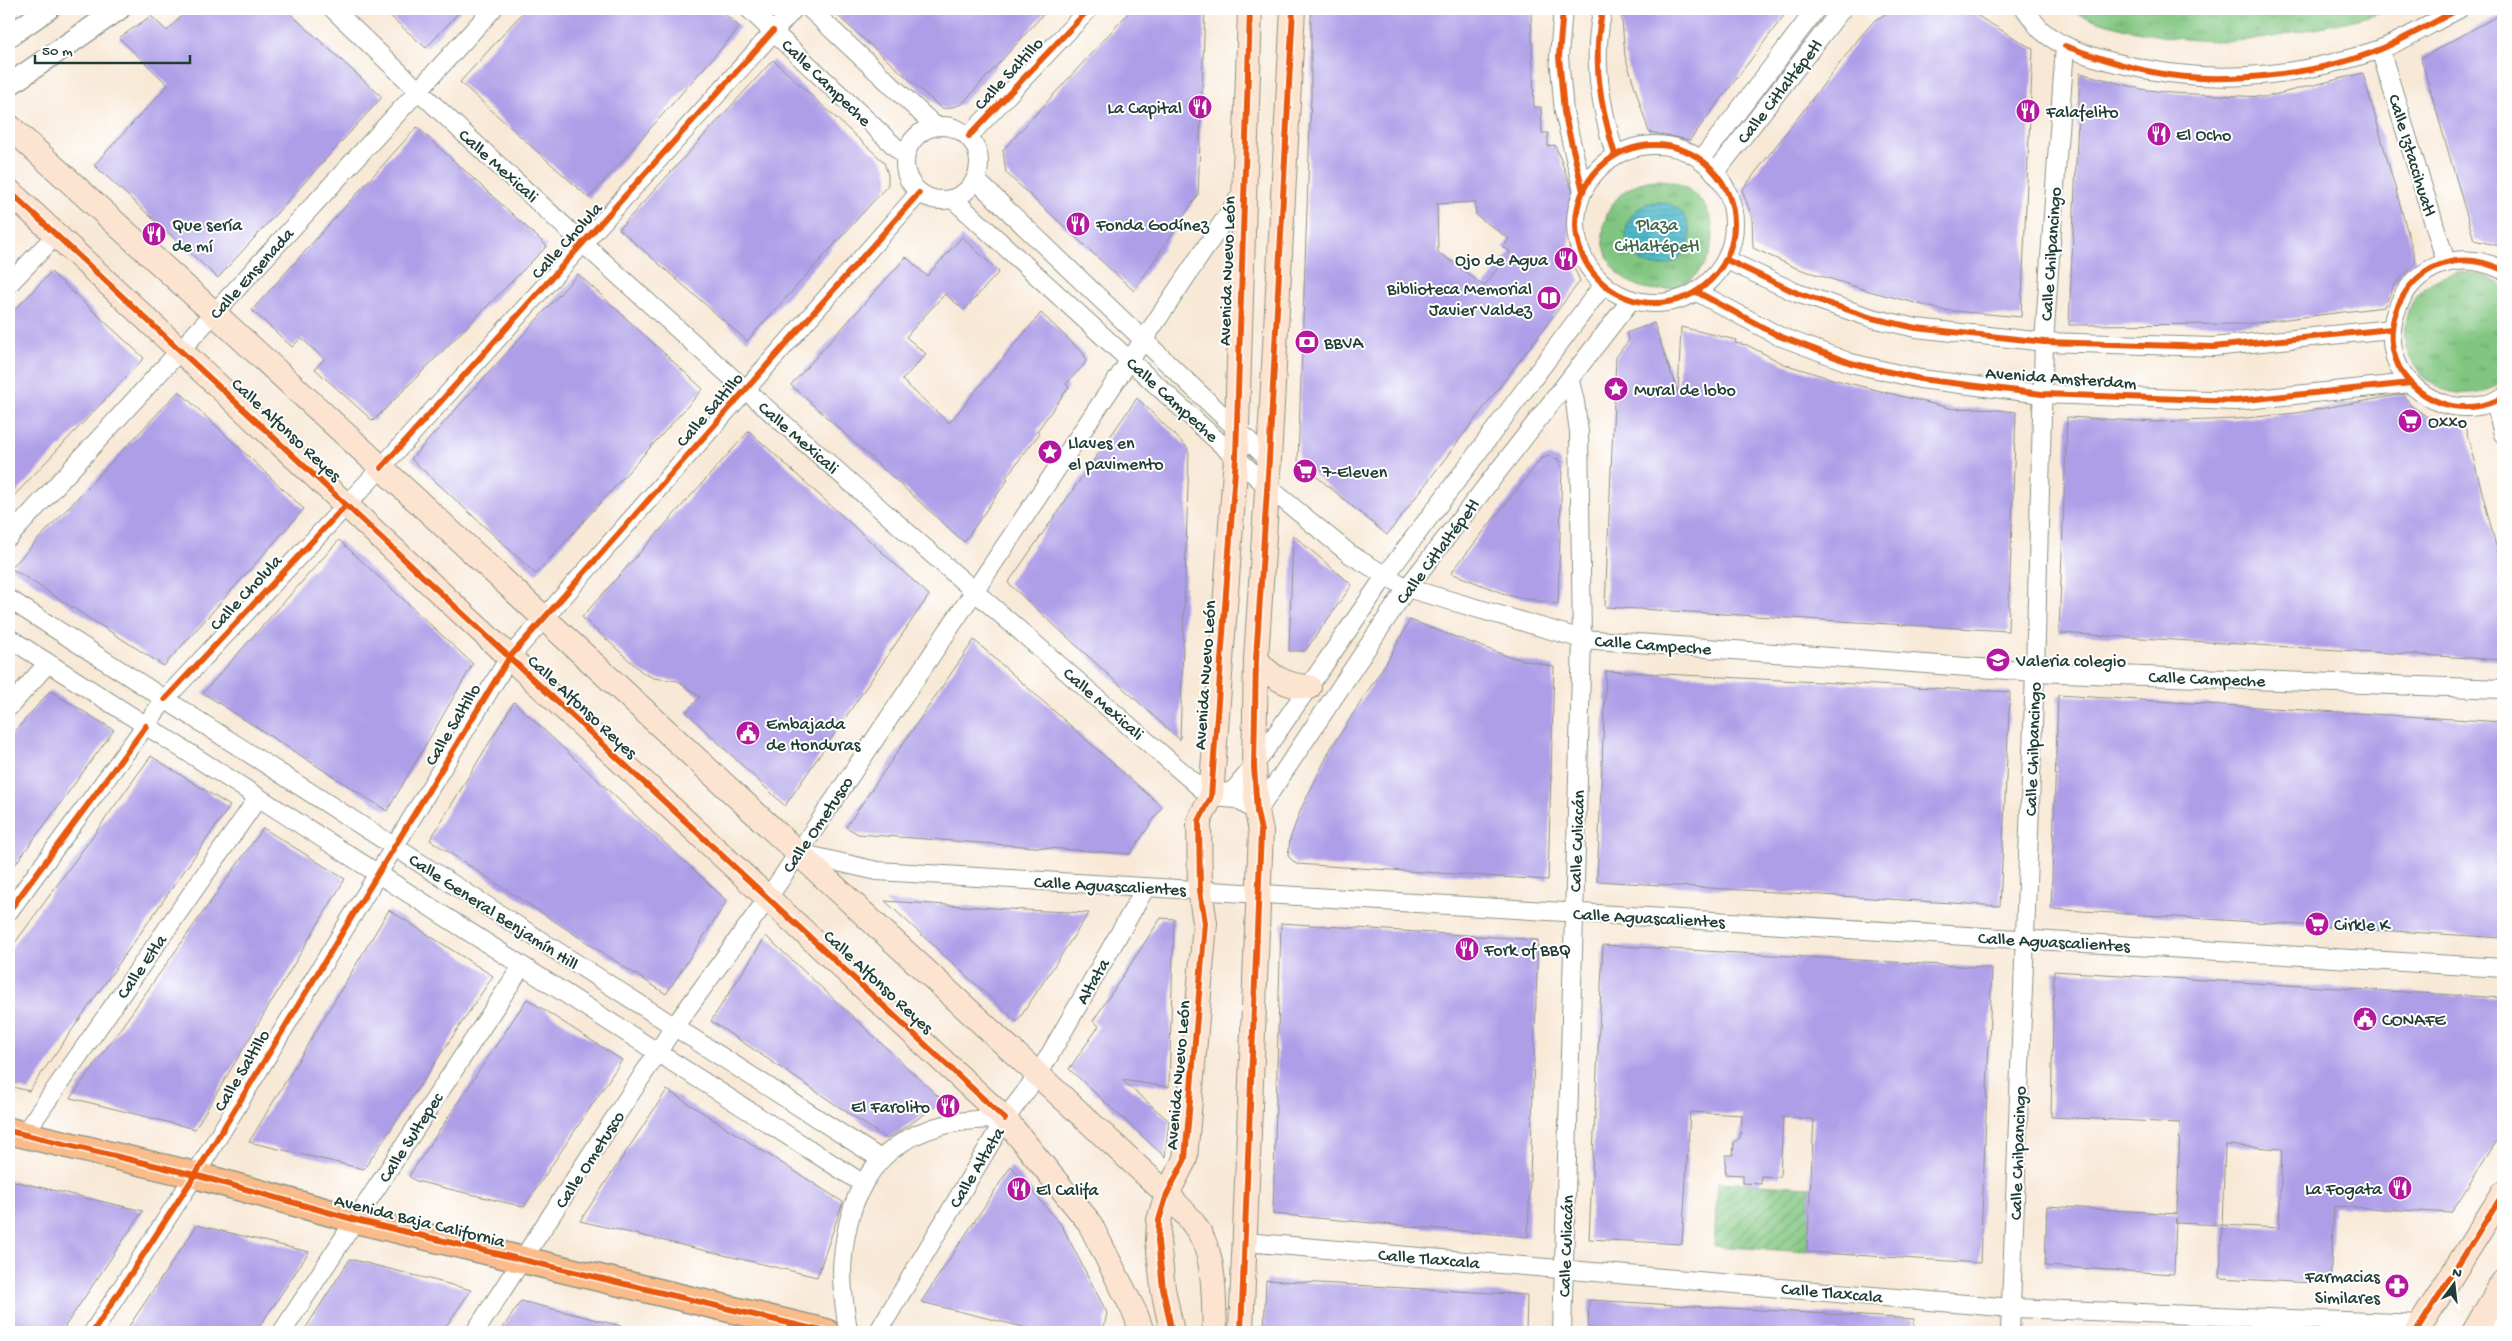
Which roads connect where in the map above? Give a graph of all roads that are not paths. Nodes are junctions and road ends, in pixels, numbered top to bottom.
1 (48, 9) edge
2 (119, 9) edge
3 (333, 9) edge
4 (493, 9) edge
5 (749, 9) edge
6 (794, 9) edge
7 (810, 9) edge
8 (1089, 9) edge
9 (1250, 9) edge
10 (1293, 9) edge
11 (1563, 9) edge
12 (1603, 9) edge
13 (1816, 9) edge
14 (1842, 9) edge
15 (2025, 9) edge
16 (2459, 9) edge
17 (773, 31) junction
18 (9, 36) edge
19 (2065, 46) junction
20 (2380, 49) junction
21 (9, 85) edge
22 (418, 90) junction
23 (9, 126) edge
24 (934, 126) junction
25 (968, 136) junction
26 (905, 156) junction
27 (1615, 156) junction
28 (1701, 160) junction
29 (1715, 173) junction
30 (976, 180) junction
31 (9, 191) edge
32 (1583, 191) junction
33 (1243, 192) junction
34 (919, 194) junction
35 (953, 199) junction
36 (55, 236) junction
37 (584, 242) junction
38 (1727, 260) junction
39 (2446, 262) junction
40 (2503, 270) edge
41 (9, 284) edge
42 (1603, 284) junction
43 (1697, 292) junction
44 (1631, 300) junction
45 (214, 313) junction
46 (2391, 329) junction
47 (1144, 340) junction
48 (2044, 342) junction
49 (180, 350) junction
50 (1130, 360) junction
51 (1570, 381) junction
52 (2411, 383) junction
53 (746, 390) junction
54 (2042, 394) junction
55 (2499, 400) edge
56 (1236, 427) junction
57 (2503, 434) edge
58 (1236, 457) junction
59 (1270, 460) junction
60 (381, 468) junction
61 (1268, 487) junction
62 (346, 505) junction
63 (9, 537) edge
64 (1386, 575) junction
65 (1407, 588) junction
66 (974, 591) junction
67 (9, 598) edge
68 (543, 620) junction
69 (9, 638) edge
70 (1582, 639) junction
71 (509, 658) junction
72 (1256, 659) junction
73 (48, 663) junction
74 (2035, 672) junction
75 (1309, 687) junction
76 (2503, 688) edge
77 (166, 700) junction
78 (9, 707) edge
79 (146, 726) junction
80 (1254, 766) junction
81 (1212, 797) junction
82 (258, 798) junction
83 (1257, 812) junction
84 (394, 847) junction
85 (797, 853) junction
86 (378, 874) junction
87 (1146, 887) junction
88 (1200, 890) junction
89 (1259, 894) junction
90 (768, 898) junction
91 (9, 911) edge
92 (1574, 913) junction
93 (2025, 940) junction
94 (522, 966) junction
95 (2503, 968) edge
96 (674, 1028) junction
97 (658, 1052) junction
98 (1038, 1076) junction
99 (1005, 1119) junction
100 (16, 1133) edge
101 (879, 1158) junction
102 (195, 1175) junction
103 (862, 1183) junction
104 (1167, 1194) junction
105 (2503, 1194) edge
106 (356, 1220) junction
107 (1245, 1242) junction
108 (523, 1260) junction
109 (1564, 1270) junction
110 (2503, 1282) edge
111 (2012, 1308) junction
112 (2419, 1328) edge
113 (2474, 1331) edge
114 (93, 1332) edge
115 (282, 1332) edge
116 (475, 1332) edge
117 (826, 1332) edge
118 (848, 1332) edge
119 (878, 1332) edge
120 (1142, 1332) edge
121 (1172, 1332) edge
122 (1215, 1332) edge
123 (1241, 1332) edge
124 (1562, 1332) edge
125 (2010, 1332) edge
126 (2501, 1332) edge

1 - 18 street
2 - 21 street
3 - 22 street, Calle Mexicali
4 - 22 street, Calle Ensenada
5 - 17 street, Calle Campeche
6 - 17 street, Calle Cholula
7 - 24 street
8 - 25 street, Calle Saltillo
9 - 33 main road, Avenida Nuevo León
10 - 59 main road
11 - 32 street
12 - 27 street
13 - 28 street, Calle Citlaltépetl
14 - 29 street, Calle Citlaltépetl
15 - 19 street
16 - 20 street
17 - 26 street, Calle Campeche
17 - 37 street, Calle Cholula
19 - 20 street
19 - 48 street, Calle Chilpancingo
20 - 39 street, Calle Iztaccihuatl
22 - 37 street, Calle Mexicali
22 - 45 street, Calle Ensenada
23 - 45 main road, Calle Alfonso Reyes
24 - 25 street
24 - 26 street
25 - 30 street
26 - 34 street
27 - 28 street
27 - 32 street
28 - 29 street
29 - 38 street
30 - 35 street
30 - 47 street, Calle Campeche
31 - 36 main road, Calle Alfonso Reyes
32 - 42 street
33 - 47 street, Calle Ometusco
33 - 56 main road, Avenida Nuevo León
34 - 35 street
34 - 53 street, Calle Saltillo
35 - 50 street, Calle Campeche
36 - 41 street
36 - 49 main road, Calle Alfonso Reyes
37 - 53 street, Calle Mexicali
37 - 60 street, Calle Cholula
38 - 43 street
38 - 48 street, Avenida Amsterdam
39 - 40 street
39 - 46 street
42 - 44 street
42 - 64 street, Calle Citlaltépetl
43 - 44 street
43 - 54 street, Avenida Amsterdam
44 - 51 street, Calle Citlaltépetl
45 - 49 street, Calle Ensenada
45 - 60 main road, Calle Alfonso Reyes
46 - 48 street, Avenida Amsterdam
46 - 52 street
47 - 50 street, Calle Ometusco
47 - 56 street, Calle Campeche
48 - 54 street, Calle Chilpancingo
49 - 62 main road, Calle Alfonso Reyes
49 - 63 street, Calle Ensenada
50 - 58 street, Calle Campeche
50 - 66 street, Calle Ometusco
51 - 65 street, Calle Citlaltépetl
51 - 70 street, Calle Culiacán
52 - 54 street, Avenida Amsterdam
52 - 55 street
53 - 66 street, Calle Mexicali
53 - 68 street, Calle Saltillo
54 - 74 street, Calle Chilpancingo
55 - 57 street
56 - 58 main road, Avenida Nuevo León
56 - 59 street, Calle Campeche
58 - 61 street, Calle Campeche
58 - 81 main road, Avenida Nuevo León
59 - 61 main road
60 - 62 street, Calle Cholula
60 - 68 main road, Calle Alfonso Reyes
61 - 64 street, Calle Campeche
61 - 72 main road
62 - 71 main road, Calle Alfonso Reyes
62 - 77 street, Calle Cholula
64 - 65 street, Calle Campeche
64 - 75 street, Calle Citlaltépetl
65 - 70 street, Calle Campeche
65 - 83 street, Calle Citlaltépetl
66 - 81 street, Calle Mexicali
66 - 85 street, Calle Ometusco
67 - 77 street, Calle General Benjamín Hill
68 - 71 street, Calle Saltillo
68 - 85 main road, Calle Alfonso Reyes
69 - 73 street, Calle General Benjamín Hill
70 - 74 street, Calle Campeche
70 - 92 street, Calle Culiacán
71 - 84 street, Calle Saltillo
71 - 90 main road, Calle Alfonso Reyes
72 - 75 main road
72 - 80 main road
73 - 78 street
73 - 79 street, Calle General Benjamín Hill
74 - 76 street, Calle Campeche
74 - 93 street, Calle Chilpancingo
75 - 80 street, Calle Citlaltépetl
77 - 79 street, Calle Cholula
77 - 84 street, Calle General Benjamín Hill
79 - 82 street, Calle General Benjamín Hill
79 - 91 street, Calle Cholula
80 - 81 street
80 - 83 main road
81 - 83 street
81 - 88 main road, Avenida Nuevo León
82 - 86 street, Calle General Benjamín Hill
82 - 100 street, Calle Etla
83 - 89 main road
84 - 86 street, Calle Saltillo
84 - 96 street, Calle General Benjamín Hill
85 - 87 street, Calle Aguascalientes
85 - 90 street, Calle Ometusco
85 - 98 main road, Calle Alfonso Reyes
86 - 94 street, Calle General Benjamín Hill
86 - 102 street, Calle Saltillo
87 - 88 street, Calle Aguascalientes
87 - 98 street, Altata
88 - 89 street, Calle Aguascalientes
88 - 104 main road, Avenida Nuevo León
89 - 92 street, Calle Aguascalientes
89 - 107 main road
90 - 96 street, Calle Ometusco
90 - 99 main road, Calle Alfonso Reyes
92 - 93 street, Calle Aguascalientes
92 - 109 street, Calle Culiacán
93 - 95 street, Calle Aguascalientes
93 - 111 street, Calle Chilpancingo
94 - 97 street, Calle General Benjamín Hill
94 - 106 street, Calle Sultepec
96 - 97 street, Calle Ometusco
96 - 101 street, Calle General Benjamín Hill
97 - 103 street, Calle General Benjamín Hill
97 - 108 street, Calle Ometusco
98 - 99 street, Altata
98 - 104 main road, Calle Alfonso Reyes
99 - 101 street, Calle Altata
99 - 119 street, Calle Altata
99 - 120 main road, Calle Alfonso Reyes
100 - 102 main road, Avenida Baja California
101 - 103 street, Calle Altata
102 - 106 main road, Avenida Baja California
102 - 114 street, Calle Saltillo
103 - 118 street, Calle Altata
104 - 121 main road, Avenida Nuevo León
104 - 122 main road, Calle Alfonso Reyes
105 - 112 main road
106 - 108 main road, Avenida Baja California
106 - 115 street, Calle Sultepec
107 - 109 street, Calle Tlaxcala
107 - 123 main road
108 - 116 street, Calle Ometusco
108 - 117 main road, Avenida Baja California
109 - 111 street, Calle Tlaxcala
109 - 124 street, Calle Culiacán
110 - 113 main road
110 - 126 street
111 - 112 street, Calle Tlaxcala
111 - 125 street, Calle Chilpancingo
113 - 126 street

